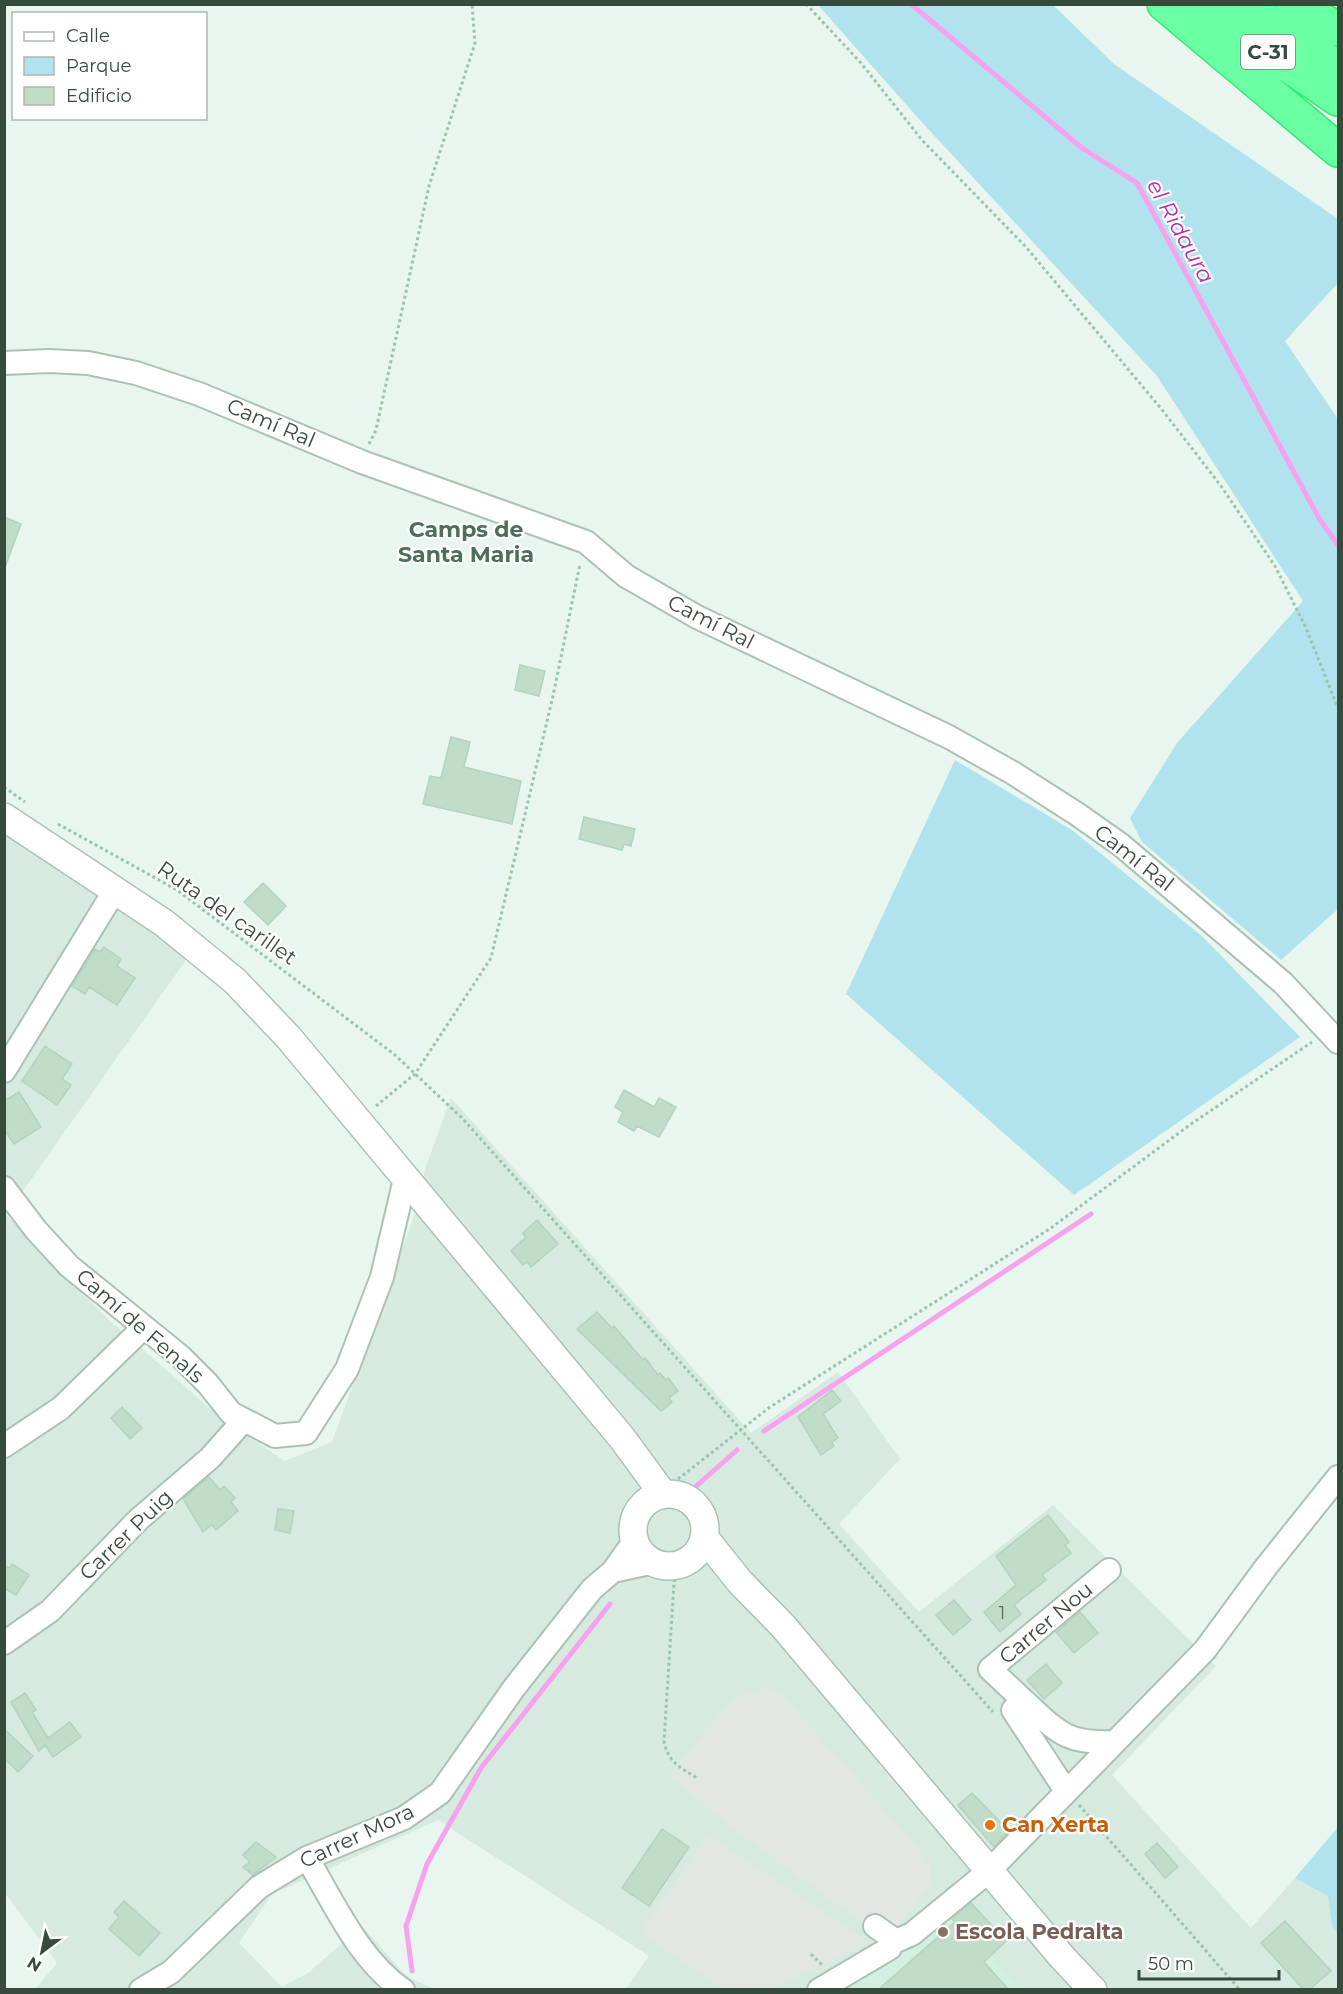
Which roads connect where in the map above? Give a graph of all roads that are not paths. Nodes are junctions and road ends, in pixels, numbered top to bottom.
1 (1164, 4) edge
2 (1198, 4) edge
3 (1242, 4) edge
4 (1293, 4) edge
5 (1338, 29) edge
6 (1338, 68) edge
7 (1338, 99) edge
8 (1338, 150) edge
9 (4, 363) edge
10 (4, 817) edge
11 (115, 890) junction
12 (1334, 1036) edge
13 (4, 1071) edge
14 (405, 1179) junction
15 (4, 1188) edge
16 (143, 1328) junction
17 (243, 1421) junction
18 (4, 1446) edge
19 (1338, 1477) edge
20 (659, 1499) junction
21 (634, 1540) junction
22 (680, 1556) junction
23 (1109, 1570) dead end
24 (613, 1571) junction
25 (4, 1642) edge
26 (1023, 1700) junction
27 (1113, 1742) junction
28 (1066, 1791) junction
29 (307, 1858) junction
30 (989, 1871) junction
31 (875, 1926) dead end
32 (890, 1948) dead end
33 (141, 1989) edge
34 (403, 1989) edge
35 (819, 1989) edge
36 (1093, 1989) edge

1 - 8 highway
2 - 7 highway, C-31
3 - 6 highway, C-31
4 - 5 highway
9 - 12 street, Camí Ral
10 - 11 street
11 - 13 street
11 - 14 street
14 - 17 street, Camí de Fenals
14 - 20 street
15 - 16 street, Camí de Fenals
16 - 17 street, Camí de Fenals
16 - 18 street
17 - 25 street, Carrer Puig
19 - 27 street
20 - 21 street
20 - 22 street
21 - 22 street
21 - 24 street, Carrer Mora
22 - 24 street, Carrer Mora
22 - 30 street
23 - 26 street, Carrer Nou
24 - 29 street, Carrer Mora
26 - 27 street
26 - 28 street
27 - 28 street
28 - 30 street
29 - 33 street, Carrer Mora
29 - 34 street
30 - 31 street
30 - 36 street
32 - 35 street

